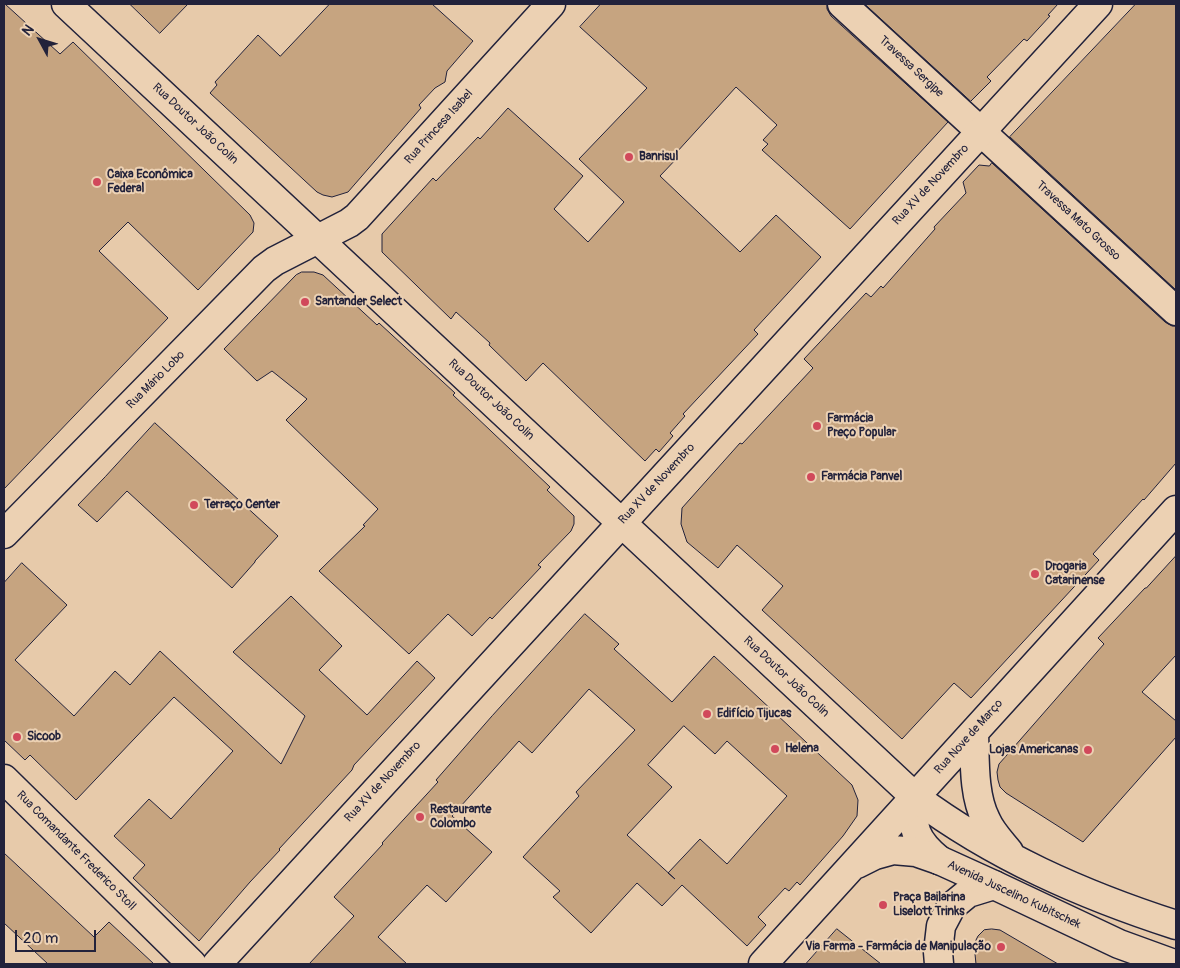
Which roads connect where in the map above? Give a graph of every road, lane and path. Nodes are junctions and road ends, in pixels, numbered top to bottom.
1 (66, 4) edge
2 (551, 4) edge
3 (842, 4) edge
4 (1098, 4) edge
5 (980, 131) junction
6 (318, 238) junction
7 (1176, 311) edge
8 (1176, 510) edge
9 (621, 523) junction
10 (4, 534) edge
11 (974, 732) junction
12 (4, 779) edge
13 (915, 797) junction
14 (939, 860) junction
15 (1014, 860) junction
16 (851, 867) junction
17 (994, 885) junction
18 (1176, 925) edge
19 (192, 964) edge
20 (217, 964) edge
21 (762, 964) edge
22 (939, 964) edge
23 (1174, 964) edge

1 - 6 main road, Rua Doutor João Colin
2 - 6 main road, Rua Princesa Isabel
3 - 5 main road, Travessa Sergipe
4 - 5 main road, Rua XV de Novembro
5 - 7 main road, Travessa Mato Grosso
5 - 9 main road, Rua XV de Novembro
6 - 9 main road, Rua Doutor João Colin
6 - 10 main road, Rua Mário Lobo
8 - 11 main road, Rua Nove de Março
9 - 13 main road, Rua Doutor João Colin
9 - 20 main road, Rua XV de Novembro
11 - 13 main road, Rua Nove de Março
11 - 15 main road
12 - 19 main road, Rua Comandante Frederico Stoll
13 - 14 main road
13 - 15 main road
13 - 16 main road, Rua Nove de Março
14 - 16 main road, Avenida Juscelino Kubitschek
14 - 17 main road, Avenida Juscelino Kubitschek
15 - 18 main road
16 - 21 main road, Rua Nove de Março
17 - 22 main road
17 - 23 main road, Avenida Juscelino Kubitschek

